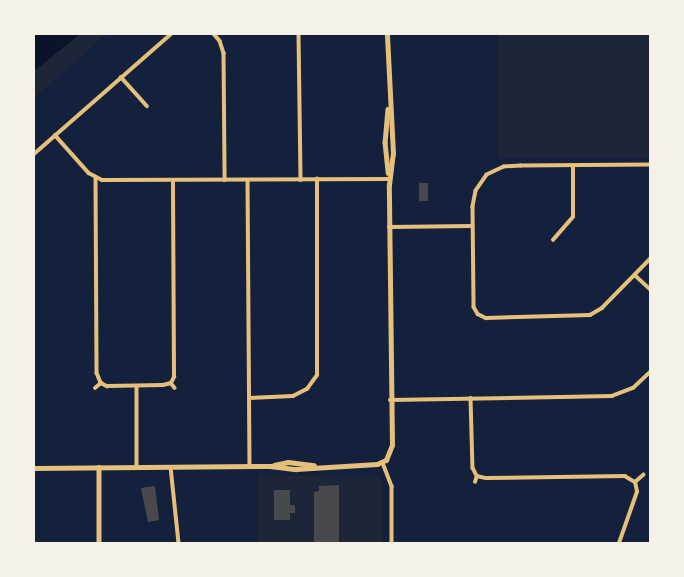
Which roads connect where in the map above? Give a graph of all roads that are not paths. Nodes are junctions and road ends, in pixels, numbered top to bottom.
1 (171, 34) edge
2 (214, 34) edge
3 (299, 34) edge
4 (387, 34) edge
5 (121, 77) junction
6 (389, 102) junction
7 (147, 106) dead end
8 (55, 135) junction
9 (34, 154) edge
10 (650, 165) edge
11 (573, 166) junction
12 (96, 178) junction
13 (389, 179) junction
14 (173, 180) junction
15 (225, 180) junction
16 (248, 180) junction
17 (301, 180) junction
18 (317, 180) junction
19 (472, 226) junction
20 (389, 227) junction
21 (553, 240) dead end
22 (650, 259) edge
23 (635, 275) junction
24 (650, 289) edge
25 (650, 372) edge
26 (170, 382) junction
27 (101, 383) junction
28 (137, 386) junction
29 (96, 388) dead end
30 (175, 388) dead end
31 (249, 398) junction
32 (471, 398) junction
33 (390, 400) junction
34 (383, 463) junction
35 (250, 466) junction
36 (99, 467) junction
37 (137, 467) junction
38 (171, 467) junction
39 (34, 468) edge
40 (643, 475) dead end
41 (477, 476) junction
42 (475, 482) dead end
43 (635, 482) junction
44 (100, 543) edge
45 (179, 543) edge
46 (392, 543) edge
47 (619, 543) edge

1 - 5 street
2 - 15 street
3 - 17 street
4 - 6 street
5 - 7 street
5 - 8 street
6 - 13 street
6 - 13 street
8 - 9 street
8 - 12 street
10 - 11 street
11 - 19 street
11 - 21 street
12 - 14 street
12 - 27 street
13 - 18 street
13 - 20 street
14 - 15 street
14 - 26 street
15 - 16 street
16 - 17 street
16 - 31 street
17 - 18 street
18 - 31 street
19 - 20 street
19 - 23 street
20 - 33 street
22 - 23 street
23 - 24 street
25 - 32 street
26 - 28 street
26 - 30 street
27 - 28 street
27 - 29 street
28 - 37 street
31 - 35 street
32 - 33 street
32 - 41 street
33 - 34 street
34 - 35 street
34 - 46 street
35 - 38 street
36 - 37 street
36 - 39 street
36 - 44 street
37 - 38 street
38 - 45 street
40 - 43 street
41 - 42 street
41 - 43 street
43 - 47 street

